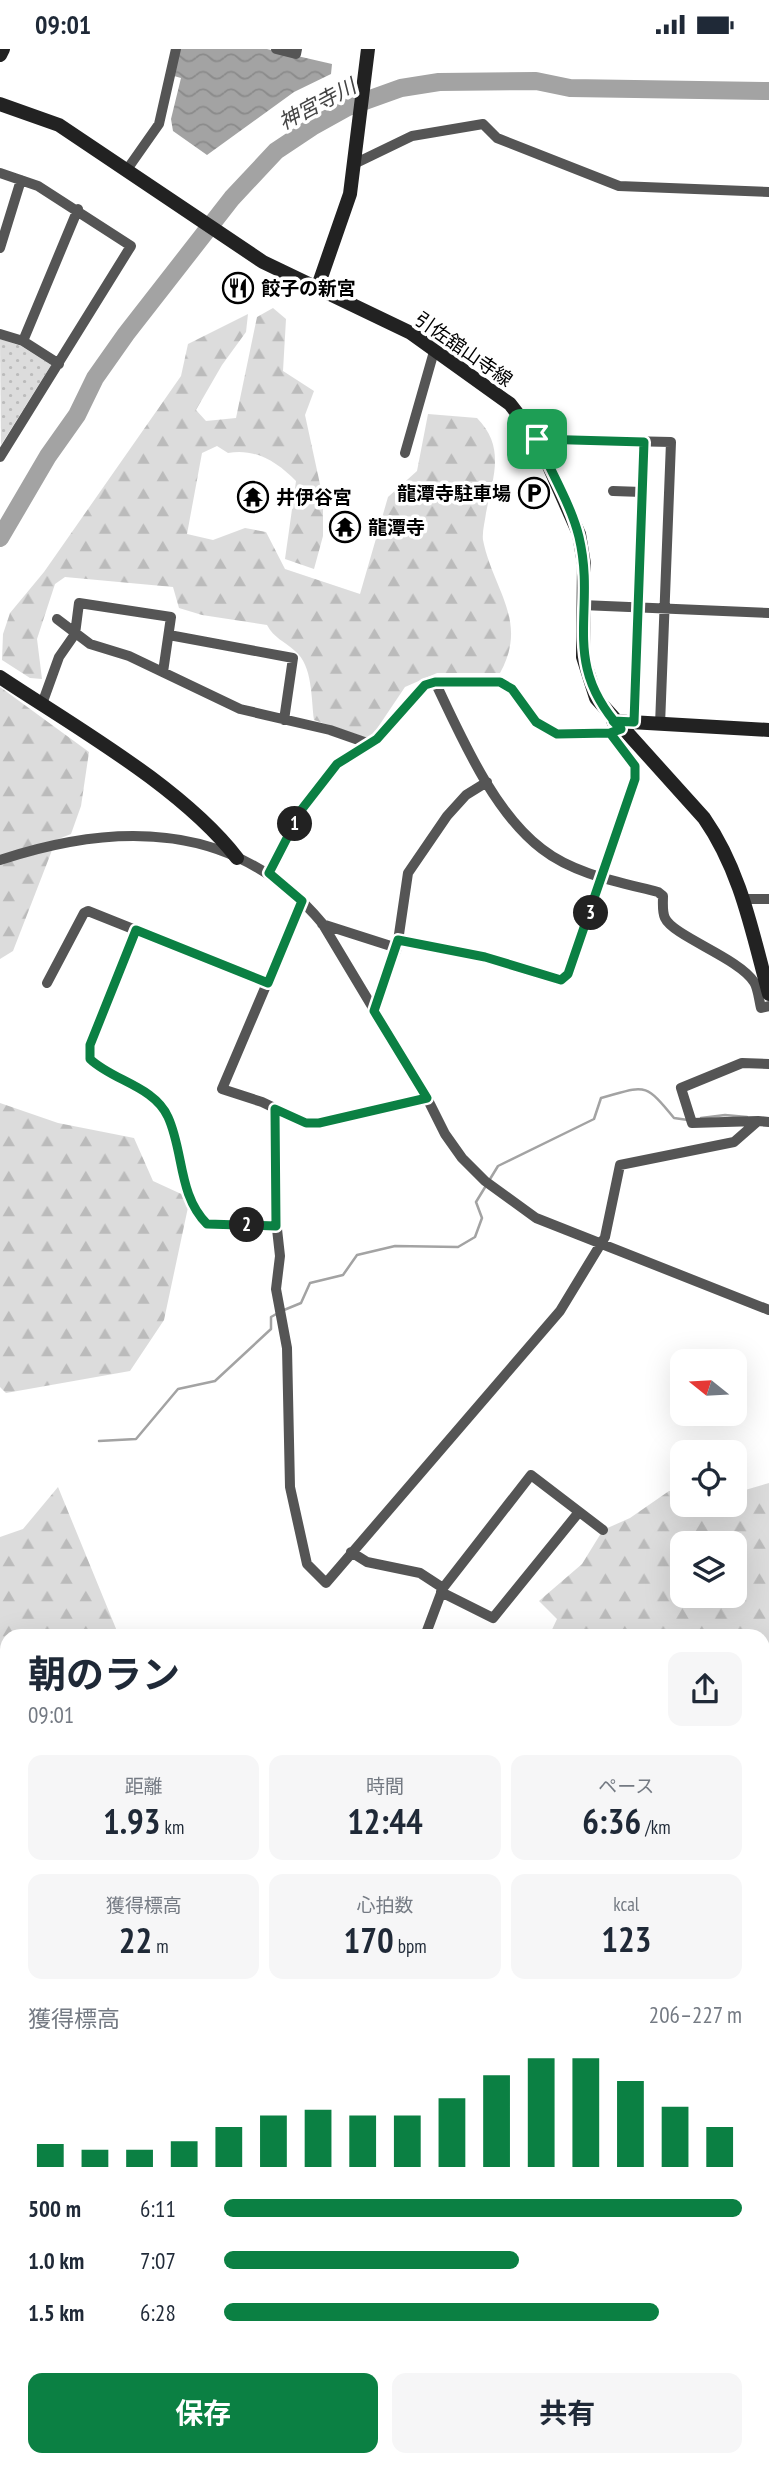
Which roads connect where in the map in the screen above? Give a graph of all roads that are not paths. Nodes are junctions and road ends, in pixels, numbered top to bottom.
1 (3, 49) edge
2 (176, 49) edge
3 (276, 49) edge
4 (297, 49) edge
5 (368, 49) edge
6 (0, 55) edge
7 (0, 104) edge
8 (355, 159) junction
9 (126, 171) junction
10 (0, 173) edge
11 (21, 180) junction
12 (769, 192) edge
13 (78, 209) junction
14 (0, 248) edge
15 (317, 289) junction
16 (0, 334) edge
17 (23, 341) junction
18 (435, 348) junction
19 (59, 364) junction
20 (537, 439) junction
21 (644, 442) junction
22 (405, 453) dead end
23 (0, 457) edge
24 (613, 491) dead end
25 (642, 492) junction
26 (582, 605) junction
27 (637, 608) junction
28 (664, 610) junction
29 (769, 613) edge
30 (57, 619) dead end
31 (75, 634) junction
32 (169, 635) junction
33 (163, 672) junction
34 (3, 679) edge
35 (435, 682) junction
36 (42, 704) junction
37 (284, 720) junction
38 (660, 725) junction
39 (619, 726) junction
40 (769, 730) edge
41 (370, 744) junction
42 (486, 782) junction
43 (237, 858) junction
44 (0, 860) edge
45 (269, 873) junction
46 (603, 878) junction
47 (744, 898) junction
48 (769, 899) edge
49 (302, 901) junction
50 (322, 923) junction
51 (136, 930) junction
52 (398, 944) junction
53 (766, 973) edge
54 (47, 983) dead end
55 (268, 983) junction
56 (769, 994) edge
57 (769, 1006) edge
58 (374, 1011) junction
59 (769, 1064) edge
60 (427, 1098) junction
61 (275, 1109) junction
62 (764, 1122) edge
63 (276, 1226) junction
64 (601, 1244) junction
65 (769, 1310) edge
66 (579, 1512) junction
67 (603, 1530) dead end
68 (351, 1552) junction
69 (442, 1590) junction
70 (428, 1629) edge

1 - 6 main road
2 - 9 street
3 - 4 street
5 - 8 main road
7 - 9 main road, 引佐舘山寺線
8 - 12 street
8 - 15 main road
9 - 15 main road, 引佐舘山寺線
10 - 11 street
11 - 13 street
11 - 14 street
13 - 17 street
13 - 19 street
15 - 18 main road, 引佐舘山寺線
16 - 17 street
17 - 19 street
18 - 20 main road, 引佐舘山寺線
18 - 22 street
19 - 23 street
20 - 21 street
20 - 26 main road, 引佐舘山寺線
21 - 25 street
21 - 28 street
24 - 25 street
25 - 27 street
26 - 27 street
26 - 39 main road, 引佐舘山寺線
27 - 28 street
27 - 39 street
28 - 29 street
28 - 38 street
30 - 31 street
31 - 32 street
31 - 33 street
31 - 36 street
32 - 33 street
32 - 37 street
33 - 37 street
34 - 36 main road
35 - 39 street
35 - 41 street
35 - 42 street
36 - 43 main road
37 - 41 street
38 - 39 main road
38 - 40 main road
39 - 46 street
39 - 47 main road, 引佐舘山寺線
41 - 45 street
42 - 46 street
42 - 52 street
43 - 44 street
43 - 45 street
45 - 49 street
46 - 52 street
46 - 57 street
47 - 48 street
47 - 53 main road, 引佐舘山寺線
49 - 50 street
49 - 55 street
50 - 52 street
50 - 58 street
51 - 54 street
51 - 55 street
51 - 63 street
52 - 58 street
53 - 56 main road, 引佐舘山寺線
55 - 61 street
58 - 60 street
59 - 62 street
60 - 61 street
60 - 64 street
61 - 63 street
62 - 64 street
63 - 68 street
64 - 65 street
64 - 68 street
66 - 67 street
66 - 69 street
66 - 69 street
68 - 69 street
69 - 70 street

